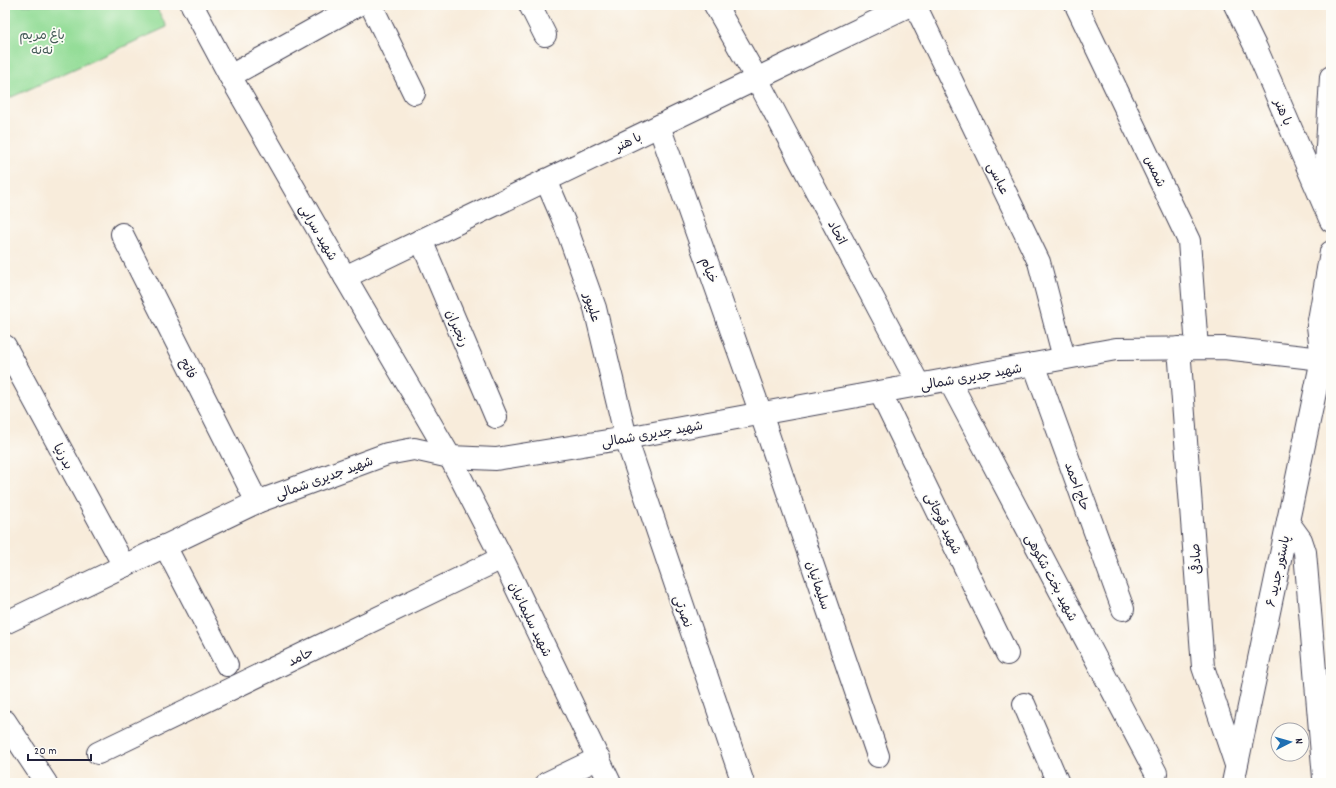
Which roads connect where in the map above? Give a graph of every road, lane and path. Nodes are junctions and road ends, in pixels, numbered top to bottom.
1 (192, 5) edge
2 (358, 5) edge
3 (371, 5) edge
4 (530, 5) edge
5 (715, 5) edge
6 (910, 5) edge
7 (915, 5) edge
8 (1076, 5) edge
9 (1235, 5) edge
10 (545, 35) dead end
11 (230, 76) junction
12 (1331, 77) edge
13 (757, 79) junction
14 (414, 93) dead end
15 (659, 126) junction
16 (546, 180) junction
17 (1327, 213) edge
18 (122, 234) dead end
19 (421, 240) junction
20 (1331, 252) edge
21 (345, 277) junction
22 (5, 346) edge
23 (1188, 348) junction
24 (1328, 354) edge
25 (1064, 358) junction
26 (1034, 364) junction
27 (949, 380) junction
28 (919, 385) junction
29 (880, 392) junction
30 (761, 414) junction
31 (496, 416) dead end
32 (626, 438) junction
33 (450, 456) junction
34 (257, 502) junction
35 (1288, 522) junction
36 (165, 546) junction
37 (502, 558) junction
38 (124, 566) junction
39 (1123, 609) dead end
40 (5, 623) edge
41 (1007, 654) dead end
42 (227, 665) dead end
43 (1024, 704) dead end
44 (5, 721) edge
45 (98, 753) dead end
46 (878, 756) dead end
47 (599, 758) junction
48 (1156, 774) dead end
49 (1234, 774) edge
50 (1324, 778) dead end
51 (46, 783) edge
52 (547, 783) edge
53 (610, 783) edge
54 (743, 783) edge
55 (1058, 783) edge

1 - 11 street, شهید سرابی
2 - 11 street
3 - 14 street
4 - 10 street
5 - 13 street, اتحاد
6 - 13 street, با هنر
7 - 25 street, عباسی
8 - 23 street, شمس
9 - 17 street, با هنر
11 - 21 street, شهید سرابی
12 - 17 street
13 - 15 street, با هنر
13 - 28 street, اتحاد
15 - 16 street, با هنر
15 - 30 street, خیام
16 - 19 street, با هنر
16 - 32 street, علیپور
18 - 34 street, فاتح
19 - 21 street, با هنر
19 - 31 street, رنجبران
20 - 24 street, پاستور جدید ۶
21 - 33 street, شهید سرابی
22 - 38 street, بدرنیا
23 - 24 street, شهید جدیری شمالی
23 - 25 street, شهید جدیری شمالی
23 - 49 street, صادقی
24 - 35 street, پاستور جدید ۶
25 - 26 street, شهید جدیری شمالی
26 - 27 street, شهید جدیری شمالی
26 - 39 street, حاج احمد
27 - 28 street, شهید جدیری شمالی
27 - 48 street, شهید بخت شکوهی
28 - 29 street, شهید جدیری شمالی
29 - 30 street, شهید جدیری شمالی
29 - 41 street, شهید قوجائی
30 - 32 street, شهید جدیری شمالی
30 - 46 street, سلیمانیان
32 - 33 street, شهید جدیری شمالی
32 - 54 street, نصرتی
33 - 34 street, شهید جدیری شمالی
33 - 37 street, شهید سلیمانیان
34 - 36 street, شهید جدیری شمالی
35 - 49 street, پاستور جدید ۶
35 - 50 street
36 - 38 street, شهید جدیری شمالی
36 - 42 street
37 - 45 street, حامد
37 - 47 street, شهید سلیمانیان
38 - 40 street, شهید جدیری شمالی
43 - 55 street
44 - 51 street
47 - 52 street
47 - 53 street, شهید سلیمانیان

